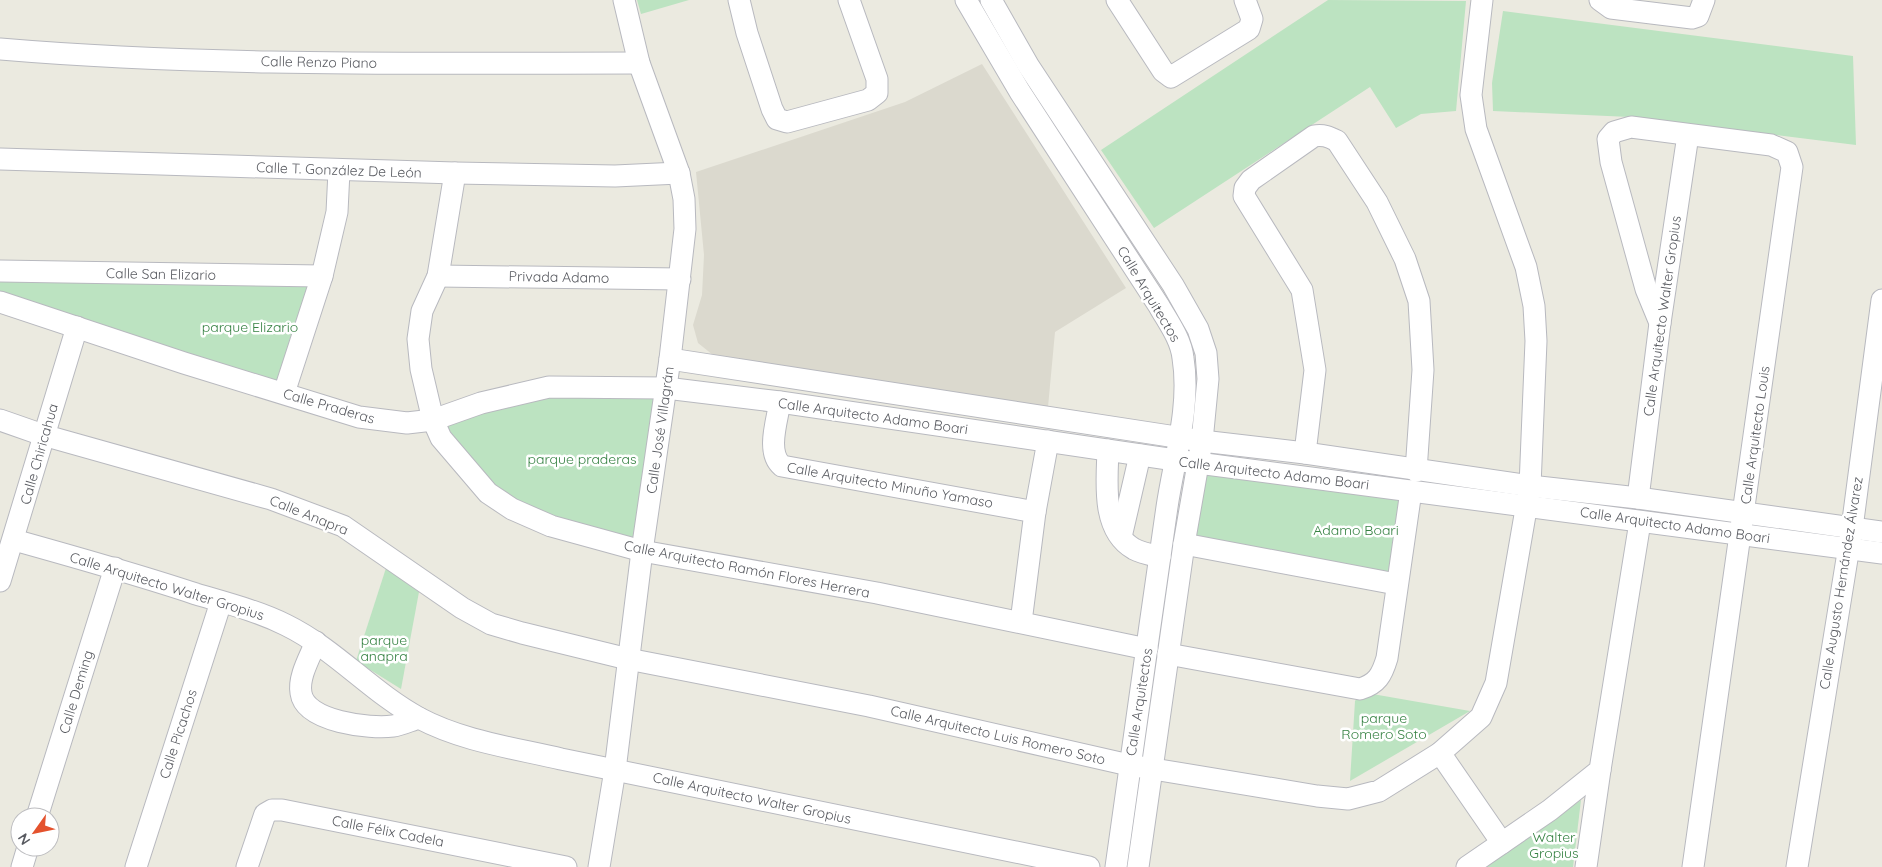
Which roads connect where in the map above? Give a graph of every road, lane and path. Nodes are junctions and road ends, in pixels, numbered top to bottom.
1 (624, 0) edge
2 (739, 0) edge
3 (849, 0) edge
4 (966, 0) edge
5 (991, 0) edge
6 (1117, 0) edge
7 (1244, 0) edge
8 (1482, 0) edge
9 (1600, 0) edge
10 (1704, 0) edge
11 (0, 50) edge
12 (639, 63) junction
13 (1688, 135) junction
14 (0, 159) edge
15 (339, 171) junction
16 (679, 173) junction
17 (455, 174) junction
18 (1119, 203) junction
19 (1101, 215) junction
20 (0, 271) edge
21 (322, 276) junction
22 (438, 276) junction
23 (680, 279) junction
24 (1882, 300) edge
25 (0, 302) edge
26 (1660, 323) junction
27 (77, 327) junction
28 (670, 359) junction
29 (666, 388) junction
30 (284, 393) junction
31 (780, 402) junction
32 (0, 420) edge
33 (433, 420) junction
34 (43, 435) junction
35 (1179, 437) junction
36 (1048, 441) junction
37 (1202, 441) junction
38 (1108, 450) junction
39 (1305, 453) junction
40 (1140, 455) junction
41 (1175, 460) junction
42 (1198, 462) junction
43 (1414, 481) junction
44 (1528, 496) junction
45 (1638, 498) junction
46 (1035, 512) junction
47 (1744, 512) junction
48 (1640, 522) junction
49 (1882, 532) edge
50 (1739, 534) junction
51 (1121, 537) junction
52 (1849, 538) junction
53 (14, 540) junction
54 (1184, 544) junction
55 (642, 551) junction
56 (1882, 553) edge
57 (1160, 557) junction
58 (115, 568) junction
59 (0, 582) edge
60 (1396, 584) junction
61 (221, 602) junction
62 (1021, 622) junction
63 (316, 642) junction
64 (1147, 649) junction
65 (1168, 654) junction
66 (628, 659) junction
67 (419, 718) junction
68 (1440, 753) junction
69 (1129, 765) junction
70 (1153, 769) junction
71 (615, 770) junction
72 (1600, 770) junction
73 (40, 807) edge
74 (1502, 843) junction
75 (136, 867) edge
76 (247, 867) edge
77 (566, 867) edge
78 (599, 867) edge
79 (1089, 867) edge
80 (1116, 867) edge
81 (1138, 867) edge
82 (1467, 867) edge
83 (1586, 867) edge
84 (1693, 867) edge
85 (1797, 867) edge

1 - 12 street, Calle José Villagrán
2 - 3 street
4 - 19 street, Calle Arquitectos
5 - 18 street, Calle Arquitectos
6 - 7 street
8 - 44 street, Calle Arquitecto Luis Romero Soto
9 - 10 street
11 - 12 street, Calle Renzo Piano
12 - 16 street, Calle José Villagrán
13 - 26 street, Calle Arquitecto Walter Gropius
13 - 26 street
13 - 47 street, Calle Arquitecto Louis
14 - 15 street, Calle T. González De León
15 - 17 street, Calle T. González De León
15 - 21 street
16 - 17 street, Calle T. González De León
16 - 23 street, Calle José Villagrán
17 - 22 street, Calle Arquitecto Ramón Flores Herrera
18 - 19 street
18 - 37 street, Calle Arquitectos
19 - 35 street, Calle Arquitectos
20 - 21 street, Calle San Elizario
21 - 30 street
22 - 23 street, Privada Adamo
22 - 33 street, Calle Arquitecto Ramón Flores Herrera
23 - 28 street, Calle José Villagrán
24 - 52 street, Calle Augusto Hernández Álvarez
25 - 27 street, Calle Praderas
26 - 45 street, Calle Arquitecto Walter Gropius
27 - 30 street, Calle Praderas
27 - 34 street, Calle Chiricahua
28 - 29 street, Calle José Villagrán
28 - 35 street, Calle Arquitecto Adamo Boari
29 - 31 street, Calle Arquitecto Adamo Boari
29 - 33 street, Calle Praderas
29 - 55 street, Calle José Villagrán
30 - 33 street, Calle Praderas
31 - 36 street, Calle Arquitecto Adamo Boari
31 - 46 street, Calle Arquitecto Minuño Yamaso
32 - 34 street, Calle Anapra
33 - 55 street, Calle Arquitecto Ramón Flores Herrera
34 - 53 street, Calle Chiricahua
34 - 66 street, Calle Anapra
35 - 37 street, Calle Arquitecto Adamo Boari
35 - 41 street, Calle Arquitectos
36 - 38 street, Calle Arquitecto Adamo Boari
36 - 46 street
37 - 39 street, Calle Arquitecto Adamo Boari
37 - 42 street, Calle Arquitectos
38 - 40 street, Calle Arquitecto Adamo Boari
38 - 51 street
39 - 43 street, Calle Arquitecto Adamo Boari
39 - 43 street
40 - 41 street, Calle Arquitecto Adamo Boari
40 - 51 street
41 - 42 street, Calle Arquitecto Adamo Boari
41 - 57 street, Calle Arquitectos
42 - 43 street, Calle Arquitecto Adamo Boari
42 - 54 street, Calle Arquitectos
43 - 44 street, Calle Arquitecto Adamo Boari
43 - 60 street
44 - 45 street, Calle Arquitecto Adamo Boari
44 - 48 street, Calle Arquitecto Adamo Boari
44 - 68 street, Calle Arquitecto Luis Romero Soto
45 - 47 street, Calle Arquitecto Adamo Boari
46 - 62 street
47 - 50 street, Calle Arquitecto Louis
47 - 52 street, Calle Arquitecto Adamo Boari
48 - 50 street, Calle Arquitecto Adamo Boari
48 - 72 street
49 - 52 street, Calle Arquitecto Adamo Boari
50 - 52 street, Calle Arquitecto Adamo Boari
50 - 84 street, Calle Arquitecto Louis
51 - 57 street
52 - 56 street, Calle Arquitecto Adamo Boari
52 - 85 street, Calle Augusto Hernández Álvarez
53 - 58 street, Calle Arquitecto Walter Gropius
53 - 59 street, Calle Chiricahua
54 - 60 street
54 - 65 street, Calle Arquitectos
55 - 62 street, Calle Arquitecto Ramón Flores Herrera
55 - 66 street, Calle José Villagrán
57 - 64 street, Calle Arquitectos
58 - 61 street, Calle Arquitecto Walter Gropius
58 - 73 street, Calle Deming
60 - 65 street
61 - 63 street, Calle Arquitecto Walter Gropius
61 - 75 street, Calle Picachos
62 - 64 street, Calle Arquitecto Ramón Flores Herrera
63 - 67 street, Calle Arquitecto Walter Gropius
63 - 67 street
64 - 69 street, Calle Arquitectos
65 - 70 street, Calle Arquitectos
66 - 69 street, Calle Arquitecto Luis Romero Soto
66 - 71 street, Calle José Villagrán
67 - 71 street, Calle Arquitecto Walter Gropius
68 - 70 street, Calle Arquitecto Luis Romero Soto
68 - 74 street
69 - 70 street, Calle Arquitecto Luis Romero Soto
69 - 80 street, Calle Arquitectos
70 - 81 street, Calle Arquitectos
71 - 78 street, Calle José Villagrán
71 - 79 street, Calle Arquitecto Walter Gropius
72 - 74 street
72 - 83 street
74 - 82 street
76 - 77 street, Calle Félix Cadela

